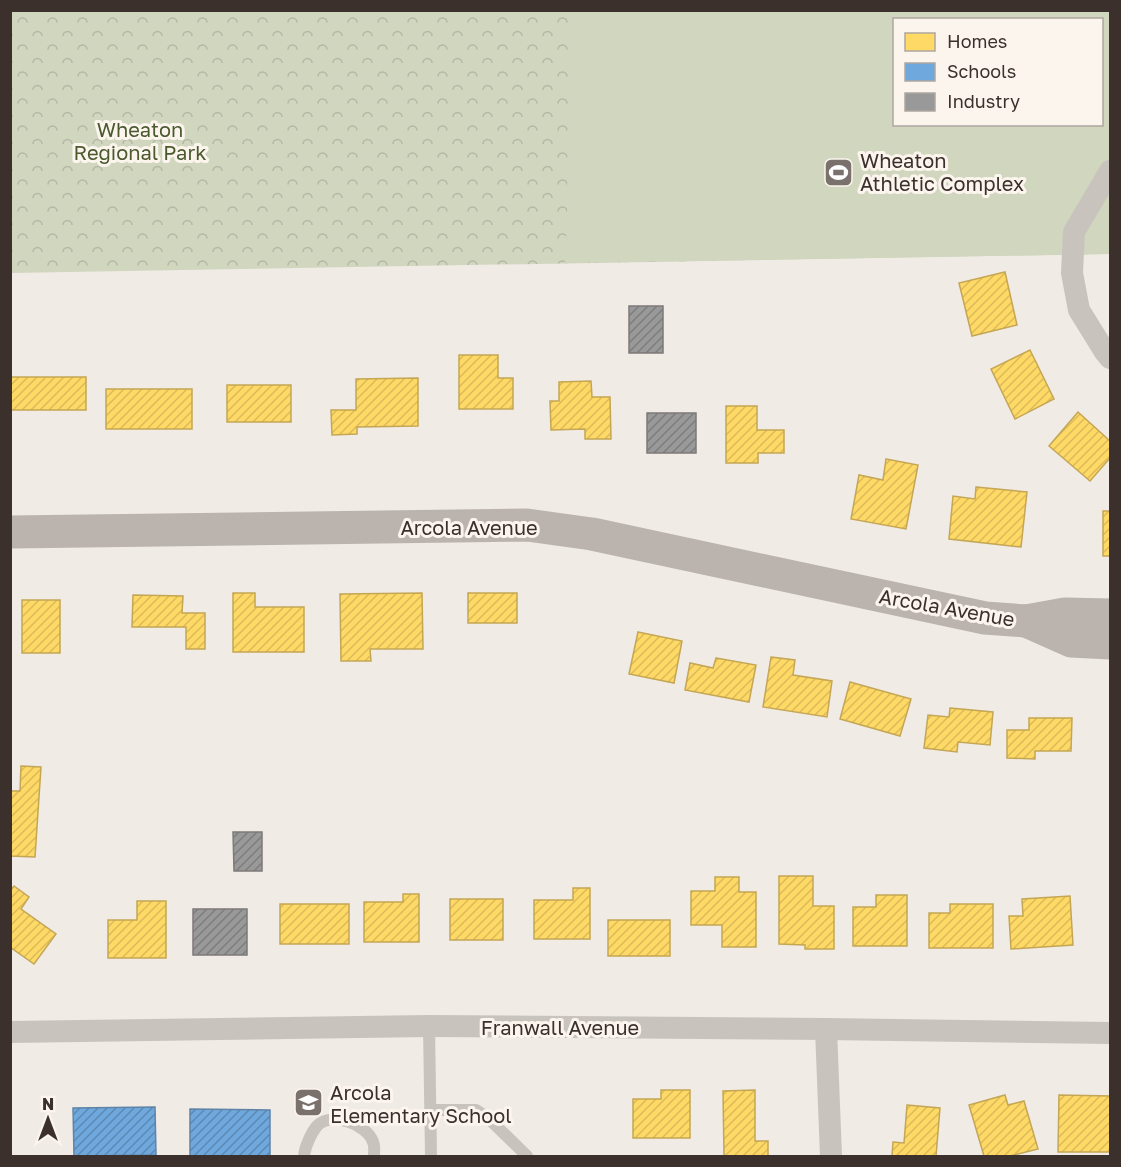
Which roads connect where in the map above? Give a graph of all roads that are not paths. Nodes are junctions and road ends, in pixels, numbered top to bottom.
1 (1110, 171) edge
2 (1110, 358) edge
3 (10, 532) edge
4 (1110, 615) edge
5 (1026, 621) junction
6 (1110, 643) edge
7 (429, 1026) junction
8 (826, 1029) junction
9 (10, 1032) edge
10 (1110, 1033) edge
11 (431, 1110) junction
12 (304, 1156) edge
13 (374, 1156) edge
14 (431, 1156) edge
15 (527, 1156) edge
16 (831, 1156) edge

1 - 2 street
3 - 5 street, Arcola Avenue
4 - 5 street, Arcola Avenue
5 - 6 street, Arcola Avenue
7 - 8 street, Franwall Avenue
7 - 9 street, Franwall Avenue
7 - 11 lane
8 - 10 street, Franwall Avenue
8 - 16 street
11 - 14 lane
11 - 15 lane
12 - 13 lane

